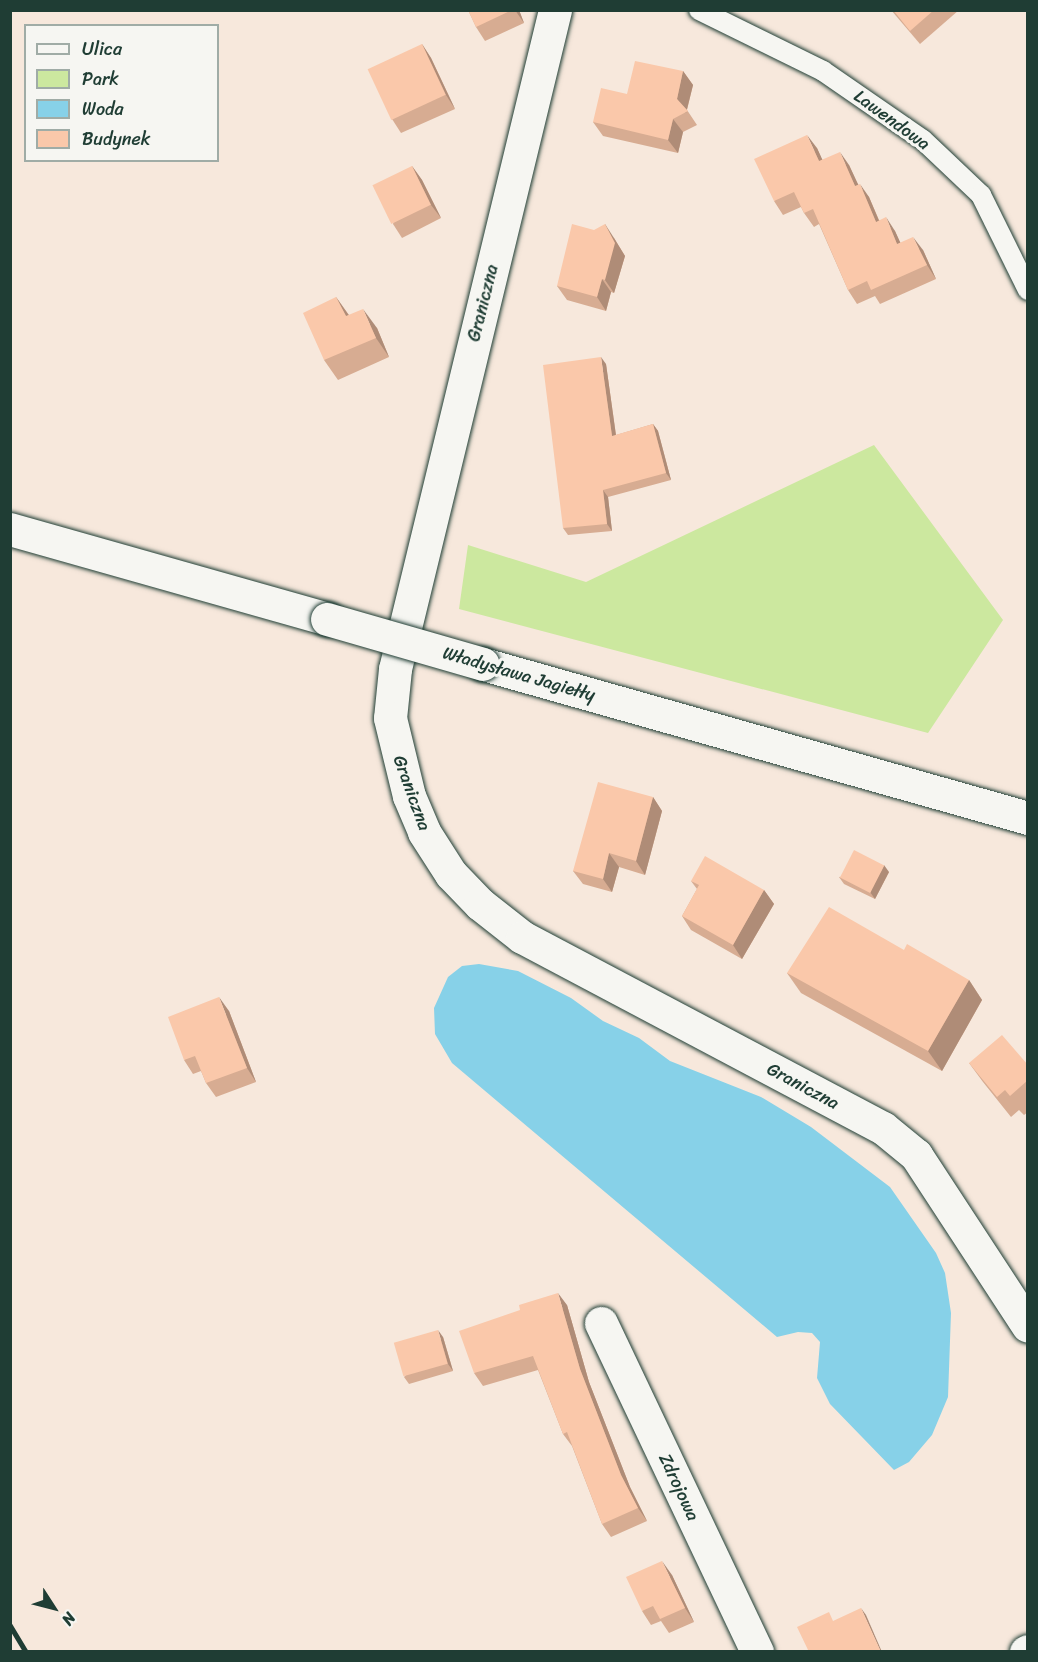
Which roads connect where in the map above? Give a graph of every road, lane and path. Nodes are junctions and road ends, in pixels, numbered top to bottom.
1 (555, 10) edge
2 (699, 10) edge
3 (1028, 290) edge
4 (10, 529) edge
5 (1028, 818) edge
6 (601, 1323) dead end
7 (1028, 1326) edge
8 (757, 1652) edge

1 - 7 street, Graniczna
2 - 3 lane, Lawendowa
4 - 5 street, Władysława Jagiełły, bridge
6 - 8 street, Zdrojowa

